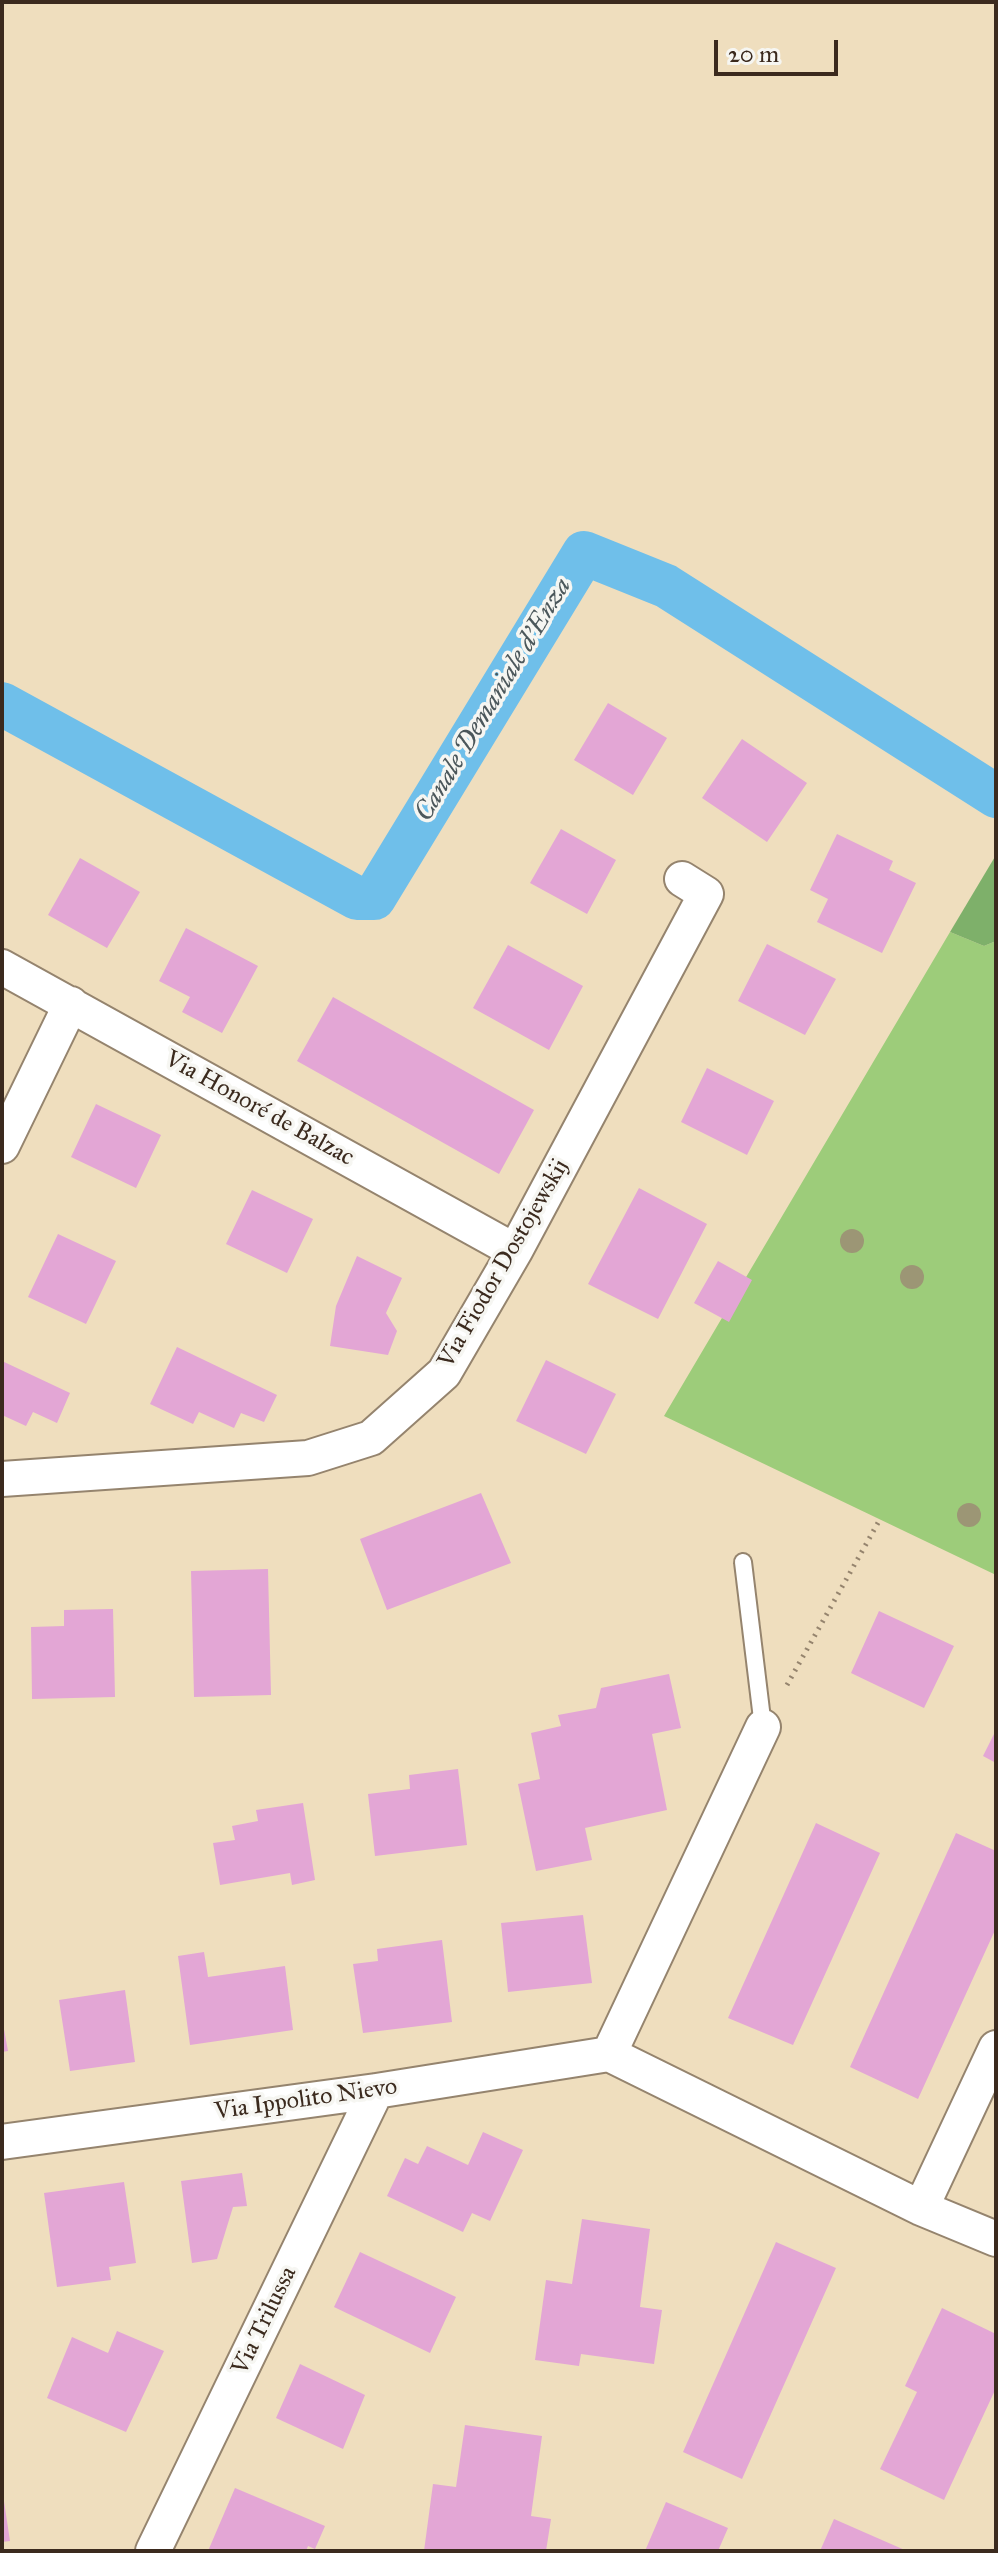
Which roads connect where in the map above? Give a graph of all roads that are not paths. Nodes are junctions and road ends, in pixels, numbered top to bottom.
1 (682, 879) dead end
2 (2, 967) edge
3 (71, 1004) junction
4 (2, 1146) edge
5 (515, 1251) junction
6 (2, 1479) edge
7 (743, 1562) dead end
8 (763, 1727) joint
9 (996, 2048) edge
10 (609, 2054) junction
11 (376, 2091) junction
12 (2, 2142) edge
13 (921, 2208) junction
14 (996, 2239) edge
15 (153, 2551) edge

1 - 5 street, Via Fiodor Dostojewskij
2 - 3 street, Via Honoré de Balzac
3 - 4 street
3 - 5 street, Via Honoré de Balzac
5 - 6 street, Via Fiodor Dostojewskij
7 - 8 lane
8 - 10 street
9 - 13 street
10 - 11 street, Via Ippolito Nievo
10 - 13 street
11 - 12 street, Via Ippolito Nievo
11 - 15 street, Via Trilussa
13 - 14 street

